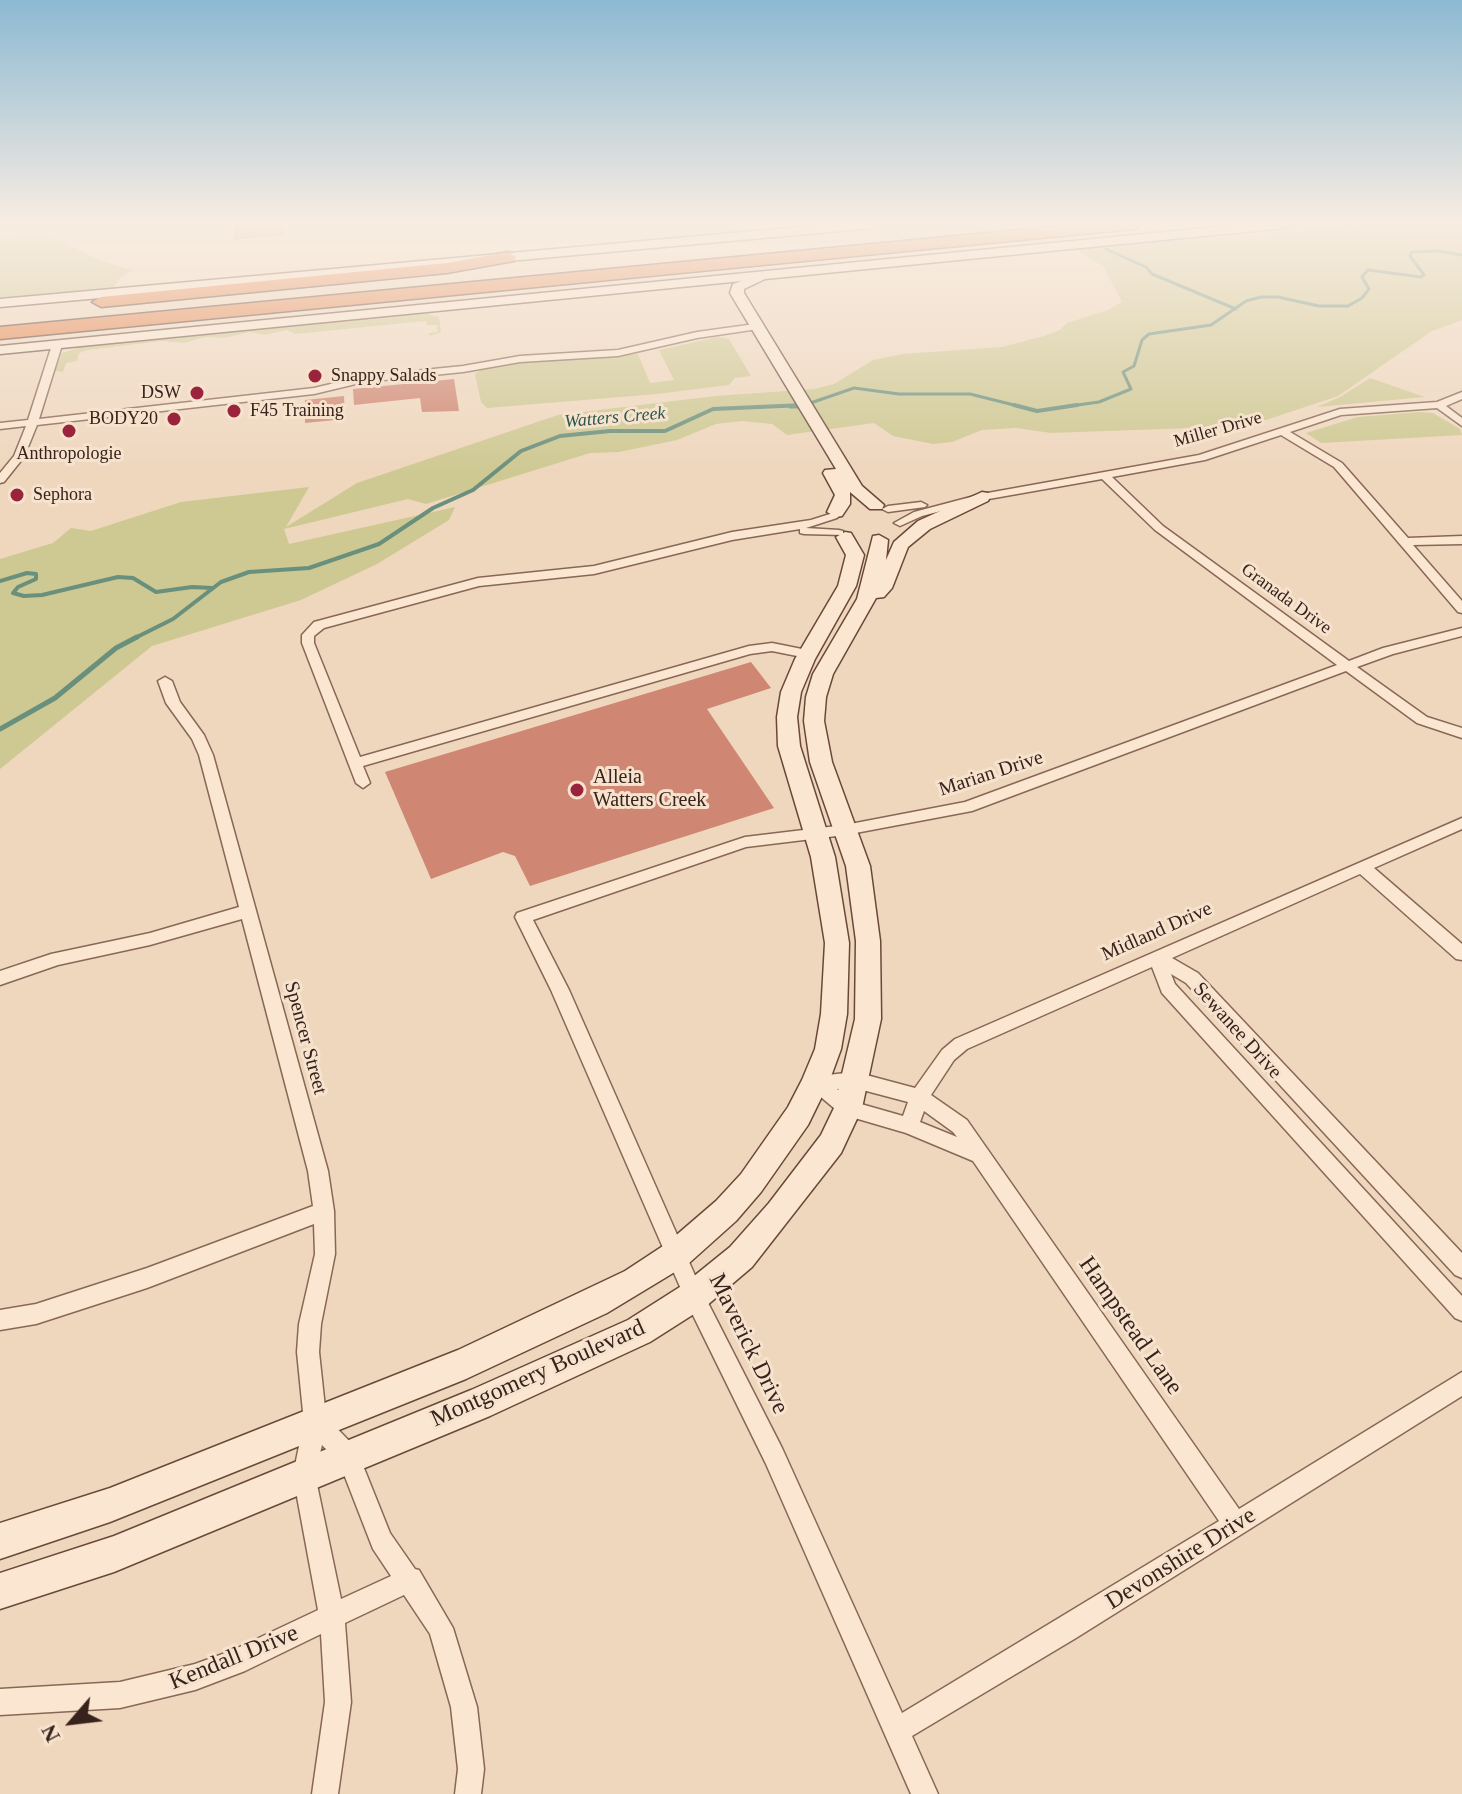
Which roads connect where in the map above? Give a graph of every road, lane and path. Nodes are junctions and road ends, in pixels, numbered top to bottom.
1 (56, 308) edge
2 (122, 308) edge
3 (136, 308) edge
4 (428, 308) edge
5 (733, 308) edge
6 (742, 308) edge
7 (1, 319) edge
8 (220, 328) junction
9 (749, 328) junction
10 (0, 343) edge
11 (57, 345) junction
12 (0, 350) edge
13 (1462, 395) edge
14 (1439, 405) junction
15 (34, 422) junction
16 (1462, 423) edge
17 (0, 426) edge
18 (812, 431) junction
19 (1281, 431) junction
20 (1103, 474) junction
21 (0, 480) edge
22 (982, 497) junction
23 (888, 513) junction
24 (838, 524) junction
25 (743, 533) junction
26 (879, 540) junction
27 (1462, 540) edge
28 (1407, 542) junction
29 (861, 608) junction
30 (1462, 609) edge
31 (1462, 632) edge
32 (807, 654) junction
33 (1347, 666) junction
34 (165, 681) dead end
35 (1462, 733) edge
36 (356, 763) junction
37 (363, 783) dead end
38 (1462, 823) edge
39 (845, 830) junction
40 (816, 834) junction
41 (1361, 866) junction
42 (247, 911) junction
43 (523, 917) joint
44 (1462, 954) edge
45 (1156, 957) junction
46 (0, 978) edge
47 (855, 1080) junction
48 (815, 1082) junction
49 (919, 1097) junction
50 (848, 1108) junction
51 (909, 1126) junction
52 (981, 1156) junction
53 (324, 1211) junction
54 (677, 1254) junction
55 (1462, 1268) edge
56 (694, 1296) junction
57 (1462, 1311) edge
58 (0, 1320) edge
59 (1462, 1383) edge
60 (315, 1422) junction
61 (348, 1456) junction
62 (304, 1475) junction
63 (1236, 1525) junction
64 (0, 1541) edge
65 (410, 1579) junction
66 (0, 1591) edge
67 (332, 1617) junction
68 (0, 1702) edge
69 (897, 1730) junction
70 (325, 1794) edge
71 (468, 1794) edge
72 (925, 1794) edge

1 - 7 highway
2 - 7 highway
3 - 7 highway
4 - 8 street
5 - 9 street, Montgomery Boulevard
6 - 9 street, Montgomery Boulevard
8 - 10 highway
8 - 11 street
9 - 15 street
9 - 18 street, Montgomery Boulevard
11 - 12 street
11 - 15 street
13 - 14 street, Miller Drive
14 - 16 street
14 - 19 street, Miller Drive
15 - 17 street
15 - 21 street
18 - 23 street, Montgomery Boulevard
18 - 24 street, Montgomery Boulevard
19 - 20 street, Miller Drive
19 - 28 street
20 - 22 street, Miller Drive
20 - 33 street, Granada Drive
22 - 23 street, Miller Drive
22 - 23 street, Miller Drive
22 - 29 street
23 - 24 street
23 - 26 street
24 - 25 street
24 - 25 street
24 - 26 street
24 - 32 street, Montgomery Boulevard
25 - 36 street
26 - 29 street, Montgomery Boulevard
27 - 28 street
28 - 30 street
29 - 39 street, Montgomery Boulevard
31 - 33 street, Marian Drive
32 - 36 street
32 - 40 street, Montgomery Boulevard
33 - 35 street, Granada Drive
33 - 39 street, Marian Drive
34 - 42 street, Spencer Street
36 - 37 street
38 - 41 street, Midland Drive
39 - 40 street, Marian Drive
39 - 47 street, Montgomery Boulevard
40 - 43 street, Marian Drive
40 - 48 street, Montgomery Boulevard
41 - 44 street
41 - 45 street, Midland Drive
42 - 46 street
42 - 53 street, Spencer Street
43 - 54 street, Maverick Drive
45 - 49 street, Midland Drive
45 - 55 street, Sewanee Drive
45 - 57 street, Sewanee Drive
47 - 48 street, Hampstead Lane
47 - 49 street, Hampstead Lane
47 - 50 street, Montgomery Boulevard
48 - 50 street
48 - 54 street, Montgomery Boulevard
49 - 51 street, Midland Drive
49 - 52 street, Hampstead Lane
50 - 51 street
50 - 56 street, Montgomery Boulevard
51 - 52 street
52 - 63 street, Hampstead Lane
53 - 58 street
53 - 60 street, Spencer Street
54 - 56 street, Maverick Drive
54 - 60 street, Montgomery Boulevard
56 - 61 street, Montgomery Boulevard
56 - 69 street, Maverick Drive
59 - 63 street, Devonshire Drive
60 - 61 street
60 - 62 street, Spencer Street
60 - 64 street, Montgomery Boulevard
61 - 62 street, Montgomery Boulevard
61 - 65 street
62 - 66 street, Montgomery Boulevard
62 - 67 street
63 - 69 street, Devonshire Drive
65 - 67 street, Kendall Drive
65 - 71 street
67 - 68 street, Kendall Drive
67 - 70 street
69 - 72 street, Maverick Drive

